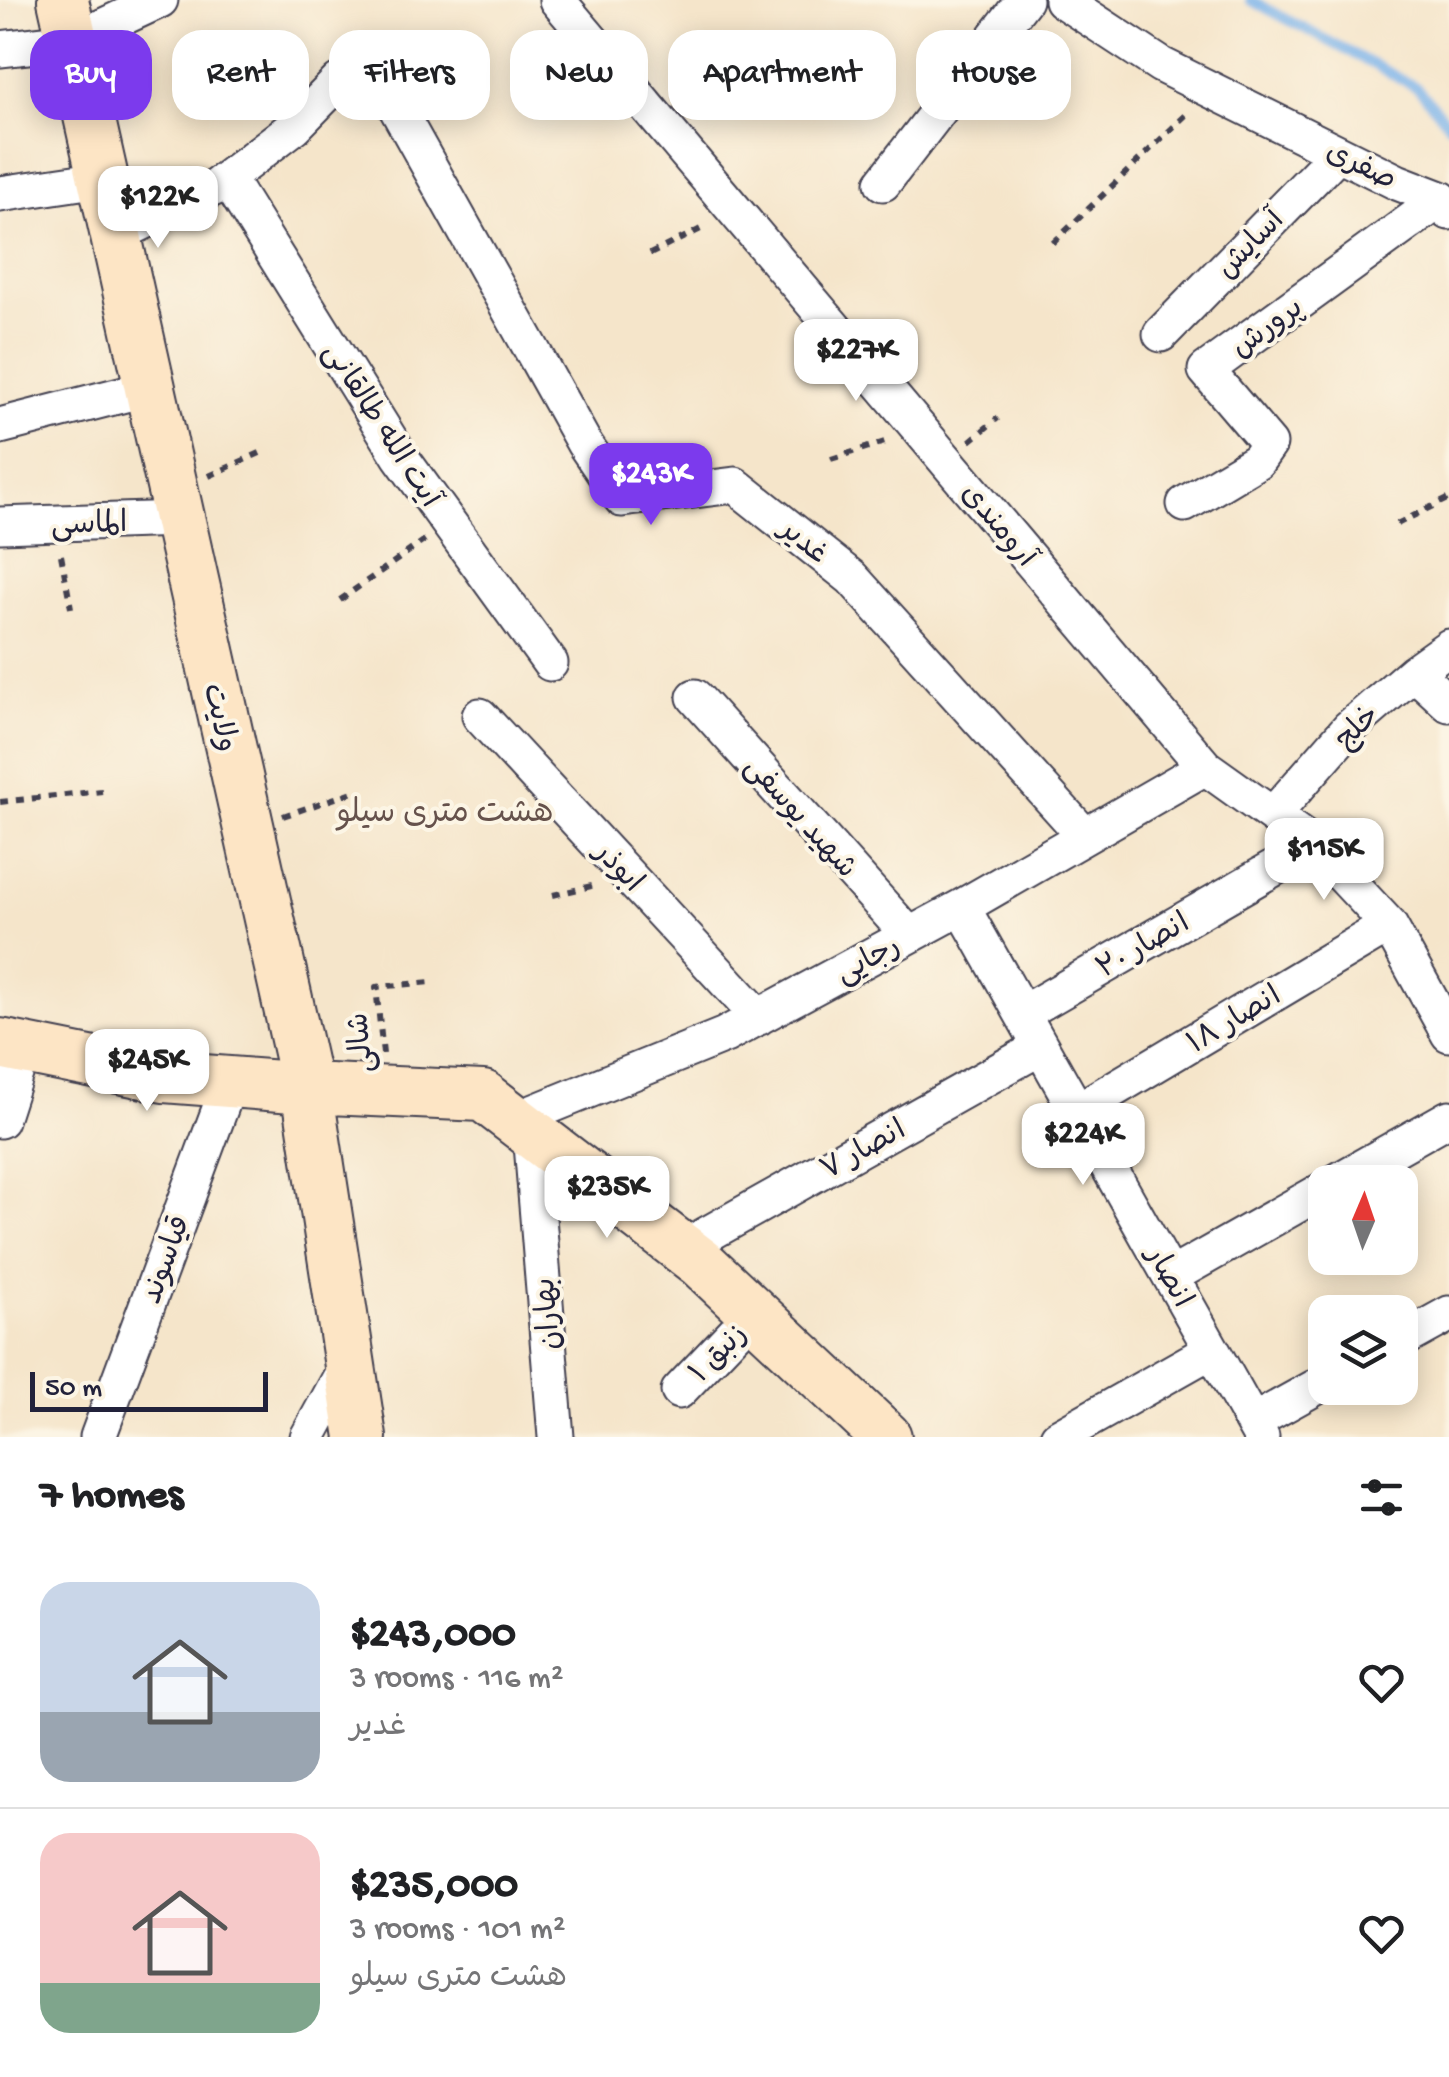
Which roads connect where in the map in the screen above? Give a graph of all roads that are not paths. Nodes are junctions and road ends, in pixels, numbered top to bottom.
1 (160, 0) edge
2 (558, 0) edge
3 (1024, 0) edge
4 (1062, 0) edge
5 (68, 21) edge
6 (0, 50) edge
7 (1338, 153) junction
8 (227, 178) junction
9 (101, 179) junction
10 (883, 183) dead end
11 (0, 194) edge
12 (1445, 206) edge
13 (114, 236) junction
14 (1161, 334) dead end
15 (148, 388) junction
16 (0, 426) edge
17 (1185, 504) dead end
18 (175, 506) junction
19 (0, 525) edge
20 (1449, 647) edge
21 (550, 663) dead end
22 (1414, 672) junction
23 (696, 697) dead end
24 (1449, 704) edge
25 (480, 716) dead end
26 (1205, 766) junction
27 (1273, 815) junction
28 (1085, 836) junction
29 (1314, 845) junction
30 (962, 906) junction
31 (1389, 925) junction
32 (909, 935) junction
33 (1022, 1014) junction
34 (759, 1017) junction
35 (1449, 1034) edge
36 (12, 1046) edge
37 (1041, 1047) junction
38 (230, 1082) junction
39 (306, 1088) junction
40 (1077, 1110) junction
41 (1449, 1118) edge
42 (0, 1120) edge
43 (523, 1126) junction
44 (1366, 1165) edge
45 (1308, 1198) edge
46 (683, 1248) junction
47 (1170, 1276) junction
48 (754, 1312) junction
49 (1449, 1314) edge
50 (1418, 1331) edge
51 (1212, 1350) junction
52 (349, 1362) junction
53 (679, 1392) dead end
54 (1308, 1394) edge
55 (1257, 1430) edge
56 (98, 1437) edge
57 (308, 1437) edge
58 (361, 1437) edge
59 (556, 1437) edge
60 (886, 1437) edge
61 (1058, 1437) edge

1 - 5 street
2 - 26 street, آرومندی
3 - 10 street
4 - 7 street, صفری
5 - 6 street
5 - 9 street, ولایت
7 - 12 street, صفری
7 - 14 street, آسایش
8 - 13 street
8 - 21 street, آیت الله طالقانی
8 - 28 street, غدیر
9 - 11 street
9 - 13 street, ولایت
12 - 17 street, پرورش
13 - 15 street, ولایت
15 - 16 street
15 - 18 street, ولایت
18 - 19 street, الماسی
18 - 39 street, ولایت
20 - 22 street, خلج
22 - 24 street
22 - 27 street, خلج
23 - 32 street, شهید یوسفی
25 - 34 street, ابوذر
26 - 27 street, آرومندی
26 - 28 street, رجایی
27 - 29 street, آرومندی
28 - 30 street, رجایی
29 - 31 street, آرومندی
29 - 33 street, انصار ۲۰
30 - 32 street, رجایی
30 - 33 street, انصار
31 - 35 street, آرومندی
31 - 40 street, انصار ۱۸
32 - 34 street, رجایی
33 - 37 street, انصار
34 - 43 street, رجایی
36 - 38 street
36 - 42 street
37 - 40 street, انصار
37 - 46 street, انصار ۷
38 - 39 street
38 - 56 street, قیاسوند
39 - 43 street
39 - 52 street, ولایت
40 - 47 street, انصار
41 - 44 street
43 - 46 street
43 - 59 street, بهاران
45 - 47 street
46 - 48 street
47 - 51 street, انصار
48 - 53 street, زنبق ۱
48 - 60 street
49 - 50 street
51 - 55 street, انصار
51 - 61 street
52 - 57 street
52 - 58 street, ولایت
54 - 55 street

